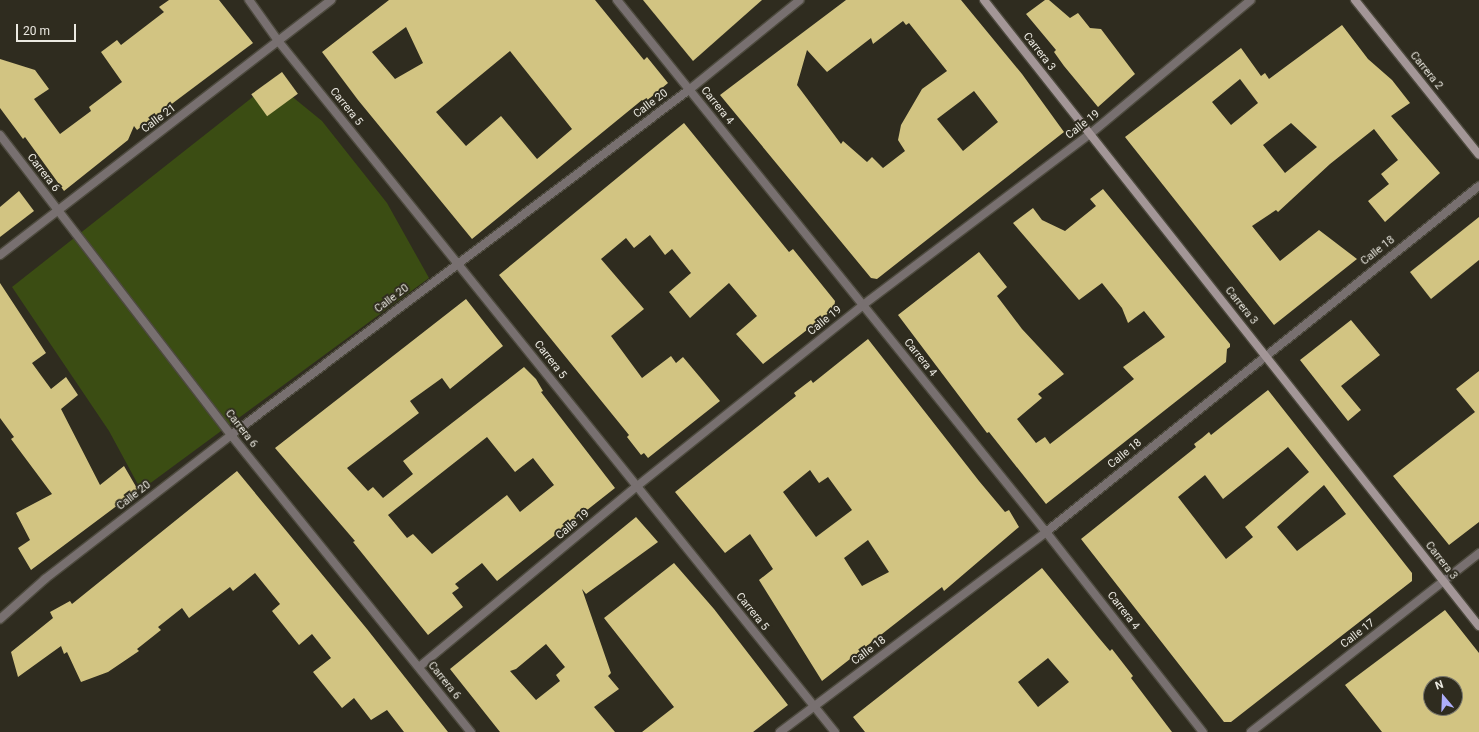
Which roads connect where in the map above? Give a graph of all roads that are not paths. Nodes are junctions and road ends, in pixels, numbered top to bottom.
1 (249, 0) edge
2 (331, 0) edge
3 (617, 0) edge
4 (800, 0) edge
5 (984, 0) edge
6 (1251, 0) edge
7 (1355, 0) edge
8 (279, 42) junction
9 (690, 89) junction
10 (1090, 134) junction
11 (0, 135) edge
12 (1479, 155) edge
13 (1479, 186) edge
14 (58, 210) junction
15 (0, 255) edge
16 (459, 263) junction
17 (863, 305) junction
18 (1266, 355) junction
19 (231, 435) junction
20 (636, 487) junction
21 (1046, 532) junction
22 (1479, 553) edge
23 (1443, 581) junction
24 (0, 619) edge
25 (1479, 626) edge
26 (419, 668) junction
27 (814, 706) junction
28 (471, 732) edge
29 (780, 732) edge
30 (835, 732) edge
31 (1203, 732) edge
32 (1252, 732) edge

1 - 8 street, Carrera 5
2 - 8 street, Calle 21
3 - 9 street, Carrera 4
4 - 9 street, Calle 20
5 - 10 main road, Carrera 3
6 - 10 street, Calle 19
7 - 12 main road, Carrera 2
8 - 14 street, Calle 21
8 - 16 street, Carrera 5
9 - 16 street, Calle 20
9 - 17 street, Carrera 4
10 - 17 street, Calle 19
10 - 18 main road, Carrera 3
11 - 14 street, Carrera 6
13 - 18 street, Calle 18
14 - 15 street, Calle 21
14 - 19 street, Carrera 6
16 - 19 street, Calle 20
16 - 20 street, Carrera 5
17 - 20 street, Calle 19
17 - 21 street, Carrera 4
18 - 21 street, Calle 18
18 - 23 main road, Carrera 3
19 - 24 street, Calle 20
19 - 26 street, Carrera 6
20 - 26 street, Calle 19
20 - 27 street, Carrera 5
21 - 27 street, Calle 18
21 - 31 street, Carrera 4
22 - 23 street, Calle 17
23 - 25 main road, Carrera 3
23 - 32 street, Calle 17
26 - 28 street, Carrera 6
27 - 29 street, Calle 18
27 - 30 street, Carrera 5

